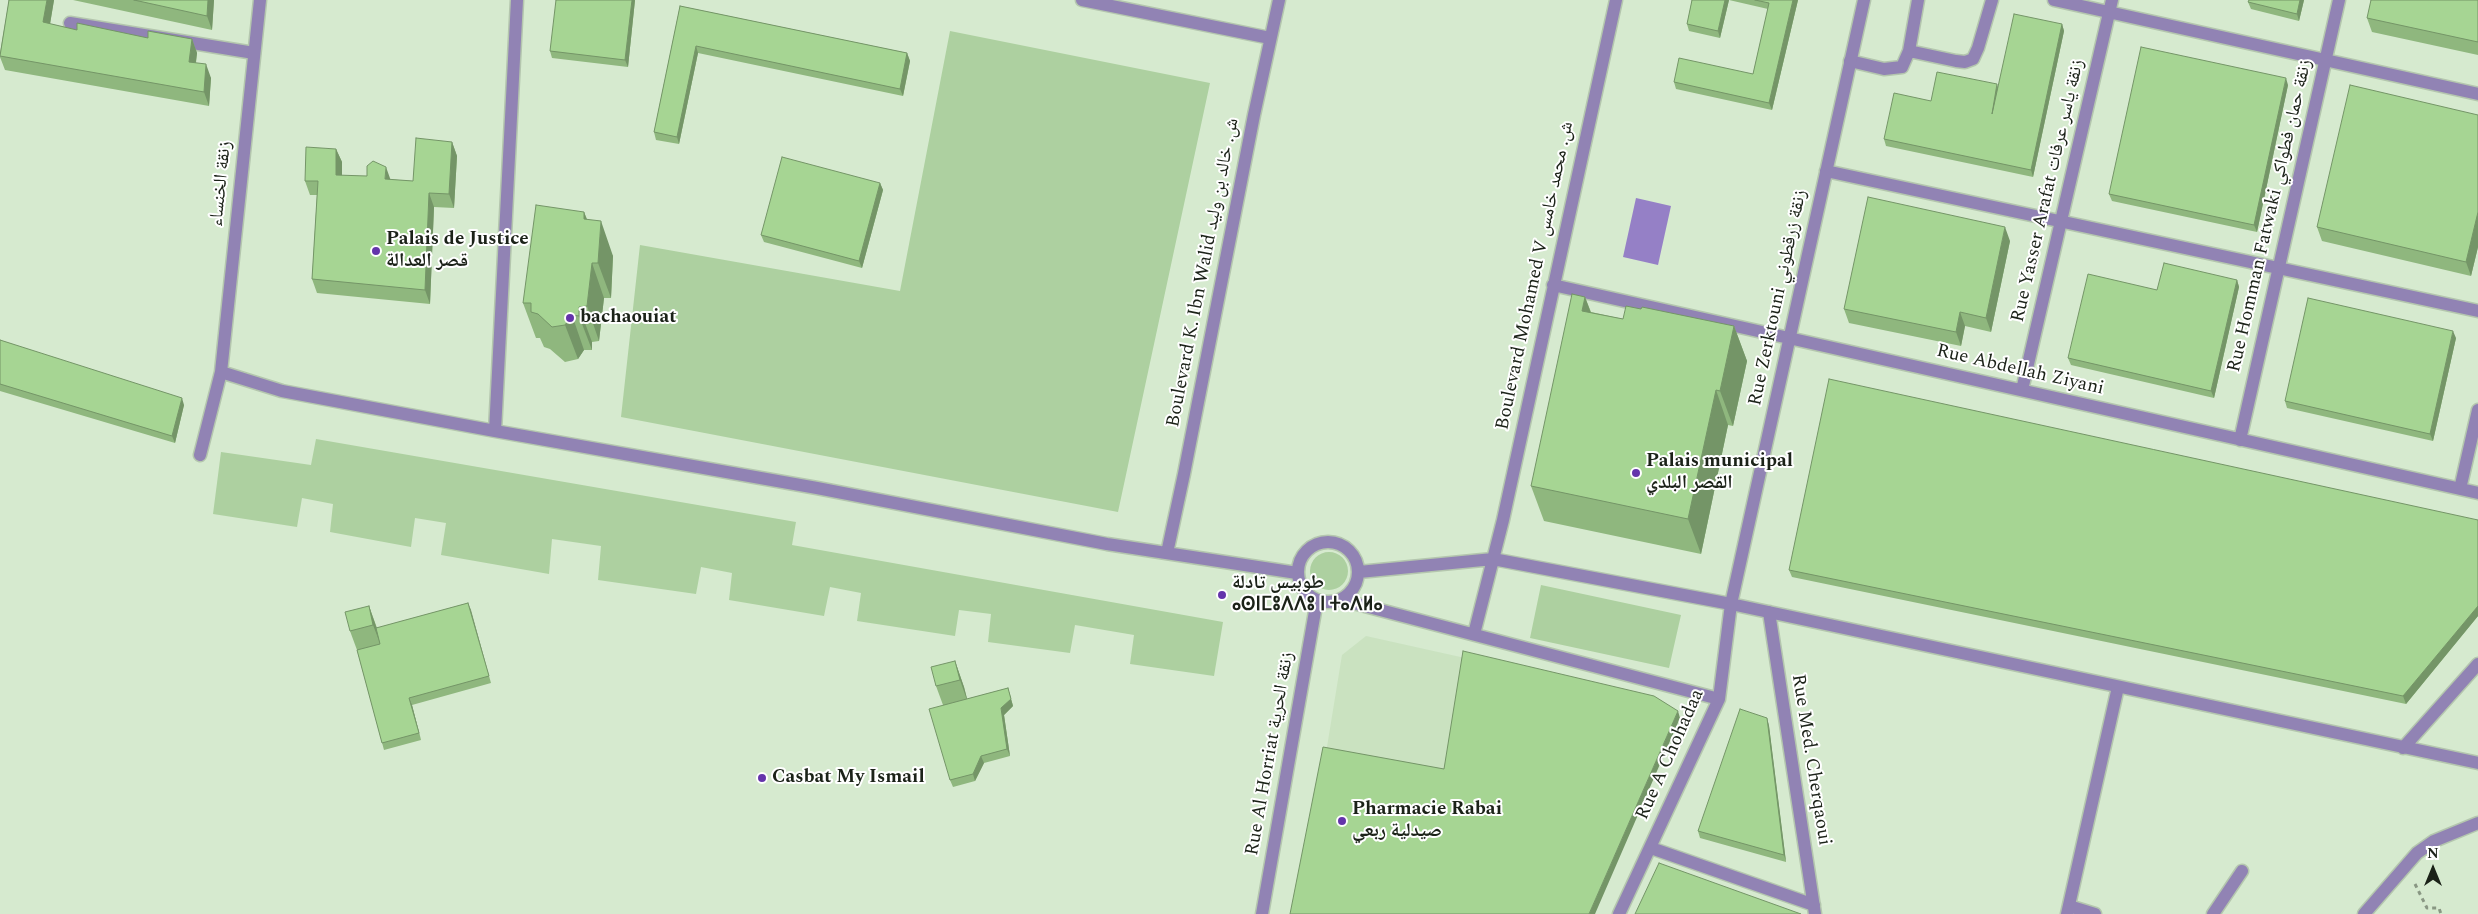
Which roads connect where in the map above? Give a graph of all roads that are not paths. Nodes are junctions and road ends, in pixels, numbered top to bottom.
1 (260, 0) edge
2 (517, 0) edge
3 (1082, 0) edge
4 (1279, 0) edge
5 (1616, 0) edge
6 (1864, 0) edge
7 (1918, 0) edge
8 (1992, 0) edge
9 (2054, 0) edge
10 (2339, 0) edge
11 (2111, 6) edge
12 (70, 23) dead end
13 (1270, 38) junction
14 (1909, 51) junction
15 (254, 53) junction
16 (2326, 60) junction
17 (1850, 61) junction
18 (2478, 94) edge
19 (1826, 171) junction
20 (2061, 221) junction
21 (2278, 268) junction
22 (1553, 284) junction
23 (2478, 310) edge
24 (1790, 338) junction
25 (221, 372) junction
26 (2022, 390) junction
27 (2478, 410) edge
28 (495, 431) junction
29 (2240, 440) junction
30 (200, 456) dead end
31 (2460, 489) junction
32 (2478, 493) edge
33 (1166, 553) junction
34 (1493, 559) junction
35 (1359, 572) junction
36 (1297, 573) junction
37 (1317, 600) junction
38 (1342, 600) junction
39 (1731, 604) junction
40 (1769, 612) junction
41 (1474, 634) junction
42 (2478, 664) edge
43 (2118, 687) junction
44 (1719, 699) junction
45 (2403, 748) junction
46 (2478, 763) edge
47 (2478, 823) edge
48 (1651, 848) junction
49 (2242, 870) dead end
50 (1815, 910) edge
51 (2068, 910) edge
52 (1262, 914) edge
53 (1619, 914) edge
54 (2095, 914) edge
55 (2213, 914) edge
56 (2364, 914) edge

1 - 15 street, زنقة الخنساء
2 - 28 street
3 - 13 street
4 - 13 street, Boulevard K. Ibn Walid ش. خالد بن وليد
5 - 22 street, Boulevard Mohamed V ش. محمد خامس
6 - 17 street, Rue Zerktouni زنقة زرقطوني
7 - 14 street
8 - 14 street
9 - 11 street
10 - 16 street, Rue Homman Fatwaki زنقة حمان فطواكي
11 - 16 street
11 - 20 street, Rue Yasser Arafat زنقة ياسر عرفات
12 - 15 street
13 - 33 street, Boulevard K. Ibn Walid ش. خالد بن وليد
14 - 17 street
15 - 25 street, زنقة الخنساء
16 - 18 street
16 - 21 street, Rue Homman Fatwaki زنقة حمان فطواكي
17 - 19 street, Rue Zerktouni زنقة زرقطوني
19 - 20 street
19 - 24 street, Rue Zerktouni زنقة زرقطوني
20 - 21 street
20 - 26 street, Rue Yasser Arafat زنقة ياسر عرفات
21 - 23 street
21 - 29 street, Rue Homman Fatwaki زنقة حمان فطواكي
22 - 24 street, Rue Abdellah Ziyani
22 - 34 street, Boulevard Mohamed V ش. محمد خامس
24 - 26 street, Rue Abdellah Ziyani
24 - 39 street, Rue Zerktouni زنقة زرقطوني
25 - 28 street
25 - 30 street, زنقة الخنساء
26 - 29 street, Rue Abdellah Ziyani
27 - 31 street
28 - 33 street
29 - 31 street, Rue Abdellah Ziyani
31 - 32 street, Rue Abdellah Ziyani
33 - 36 street
34 - 35 street
34 - 39 street
34 - 41 street, Boulevard Mohamed V ش. محمد خامس
35 - 36 street
35 - 38 street
36 - 37 street
37 - 38 street
37 - 52 street, Rue Al Horriat زنقة الحرية
38 - 41 street
39 - 40 street
39 - 44 street, Rue A Chohadaa
40 - 43 street
40 - 50 street, Rue Med. Cherqaoui
41 - 44 street
42 - 45 street
43 - 45 street
43 - 51 street
44 - 48 street, Rue A Chohadaa
45 - 46 street
47 - 56 street
48 - 50 street
48 - 53 street, Rue A Chohadaa
49 - 55 street
51 - 54 street

